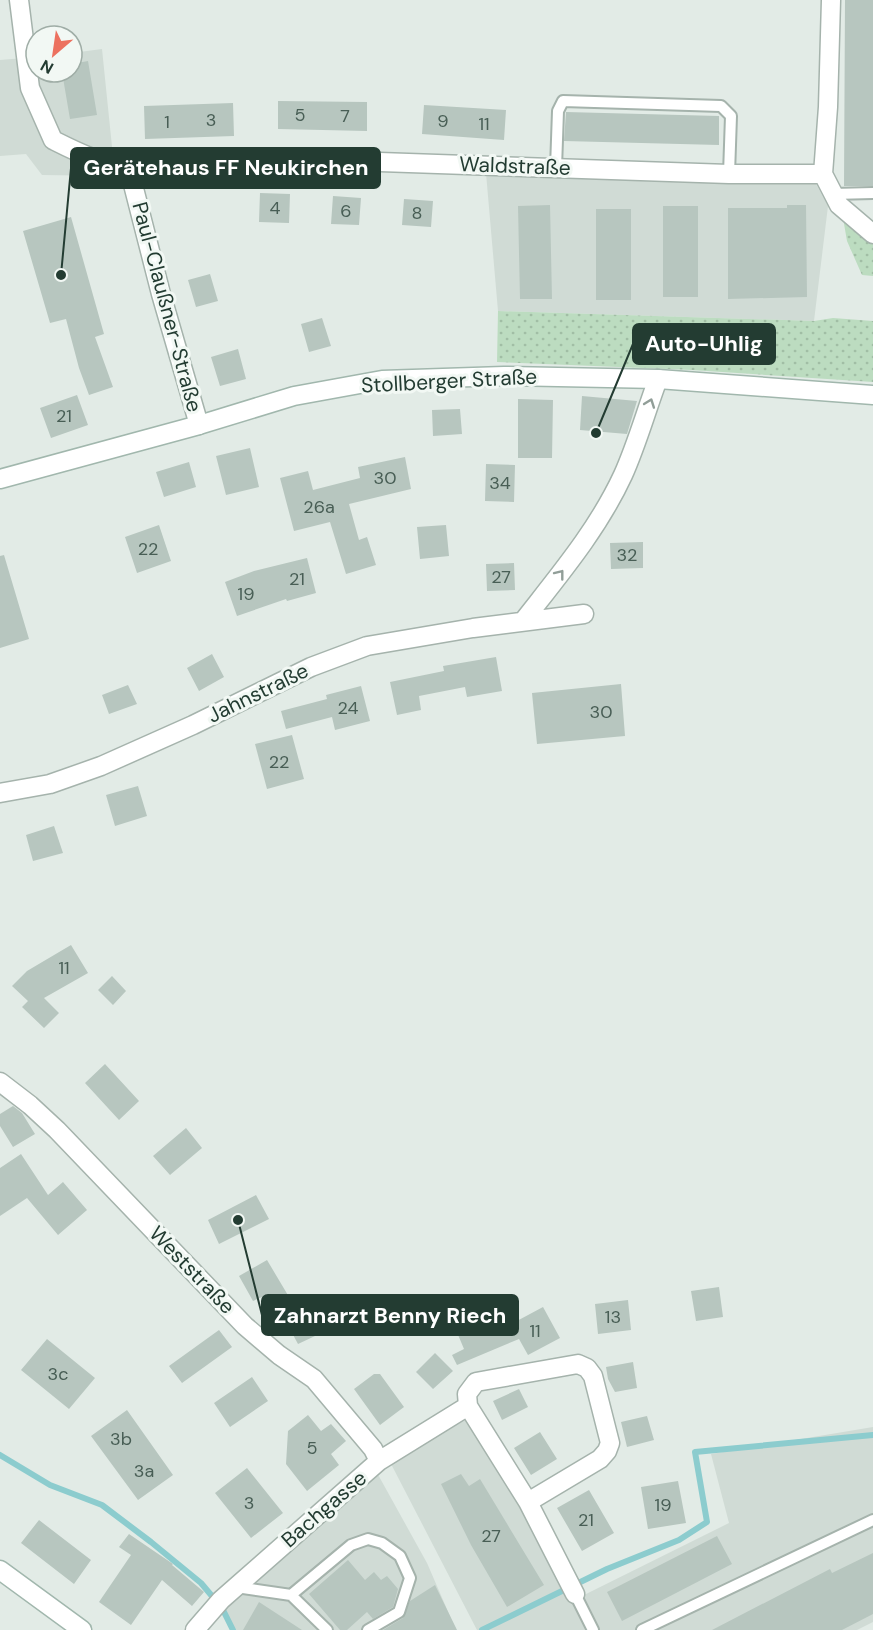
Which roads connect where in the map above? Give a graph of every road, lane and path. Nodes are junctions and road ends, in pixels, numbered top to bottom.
1 (19, 0) edge
2 (831, 0) edge
3 (128, 165) junction
4 (556, 168) junction
5 (729, 174) junction
6 (823, 174) junction
7 (833, 194) junction
8 (873, 194) edge
9 (873, 234) edge
10 (658, 379) junction
11 (873, 395) edge
12 (199, 425) junction
13 (0, 479) edge
14 (585, 614) dead end
15 (524, 620) junction
16 (0, 793) edge
17 (0, 1082) edge
18 (468, 1406) junction
19 (379, 1461) junction
20 (528, 1502) junction
21 (873, 1520) edge
22 (2, 1577) edge
23 (236, 1587) junction
24 (575, 1594) joint
25 (291, 1595) junction
26 (82, 1630) edge
27 (195, 1630) edge
28 (327, 1630) edge
29 (368, 1630) edge
30 (593, 1630) edge
31 (642, 1630) edge

1 - 3 street
2 - 6 street
3 - 4 street, Waldstraße
3 - 12 street, Paul-Claußner-Straße
4 - 5 street, Waldstraße
4 - 5 lane
5 - 6 street, Waldstraße
6 - 7 street
7 - 8 lane
7 - 9 street
10 - 11 street, Stollberger Straße
10 - 12 street, Stollberger Straße
15 -> 10 street
12 - 13 street, Stollberger Straße
14 - 15 street, Jahnstraße
15 - 16 street, Jahnstraße
17 - 19 street, Weststraße
18 - 19 street, Bachgasse
18 - 20 street
18 - 20 street
19 - 23 street, Bachgasse
20 - 24 street
21 - 31 lane
22 - 26 street
23 - 25 lane
23 - 27 street, Bachgasse
24 - 30 lane
25 - 28 lane
25 - 29 lane

